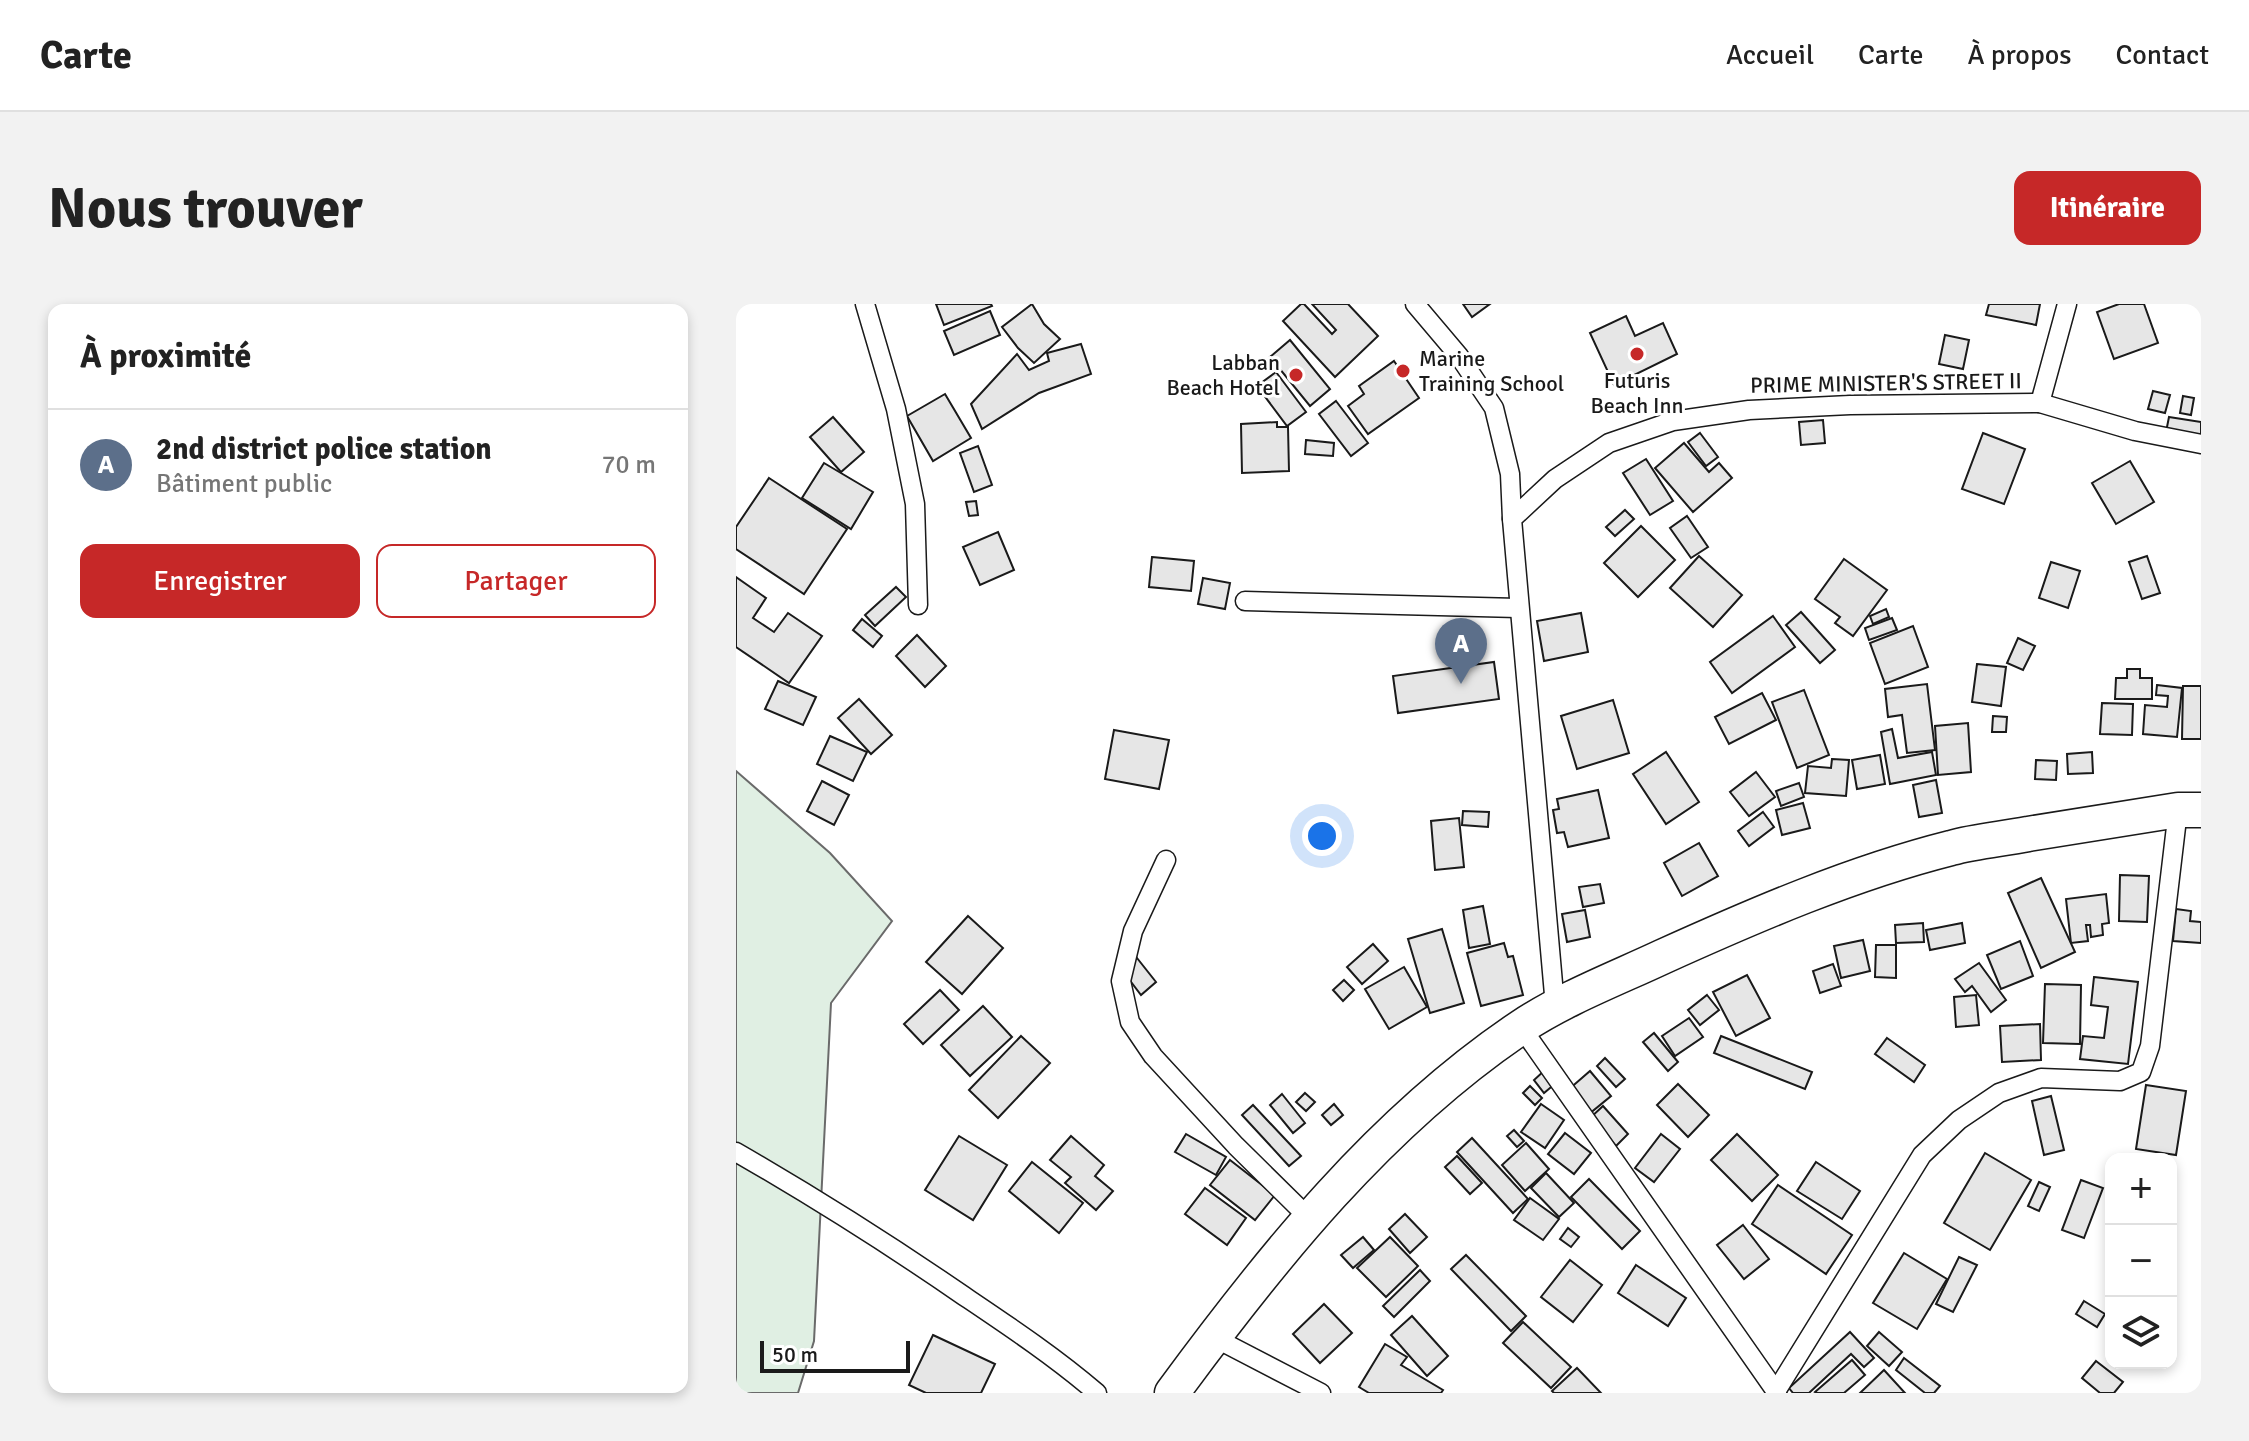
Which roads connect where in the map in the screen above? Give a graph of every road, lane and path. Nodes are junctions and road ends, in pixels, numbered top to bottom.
1 (865, 304) edge
2 (1415, 304) edge
3 (2067, 304) edge
4 (2040, 403) junction
5 (2201, 444) edge
6 (1512, 519) junction
7 (1245, 601) dead end
8 (918, 605) dead end
9 (1518, 608) junction
10 (2189, 810) edge
11 (1166, 860) dead end
12 (1555, 1006) junction
13 (1521, 1027) junction
14 (736, 1152) edge
15 (1309, 1218) junction
16 (1213, 1337) junction
17 (1097, 1393) edge
18 (1172, 1393) edge
19 (1321, 1393) edge
20 (1776, 1393) edge

1 - 8 street
2 - 6 street
3 - 4 street
4 - 5 street, PRIME MINISTER'S STREET II
4 - 6 street, PRIME MINISTER'S STREET II
6 - 9 street
7 - 9 street
9 - 12 street
10 - 12 highway
10 - 20 street
11 - 15 street
12 - 13 highway
13 - 15 highway
13 - 20 street
14 - 17 street
15 - 16 highway
16 - 18 highway
16 - 19 street

